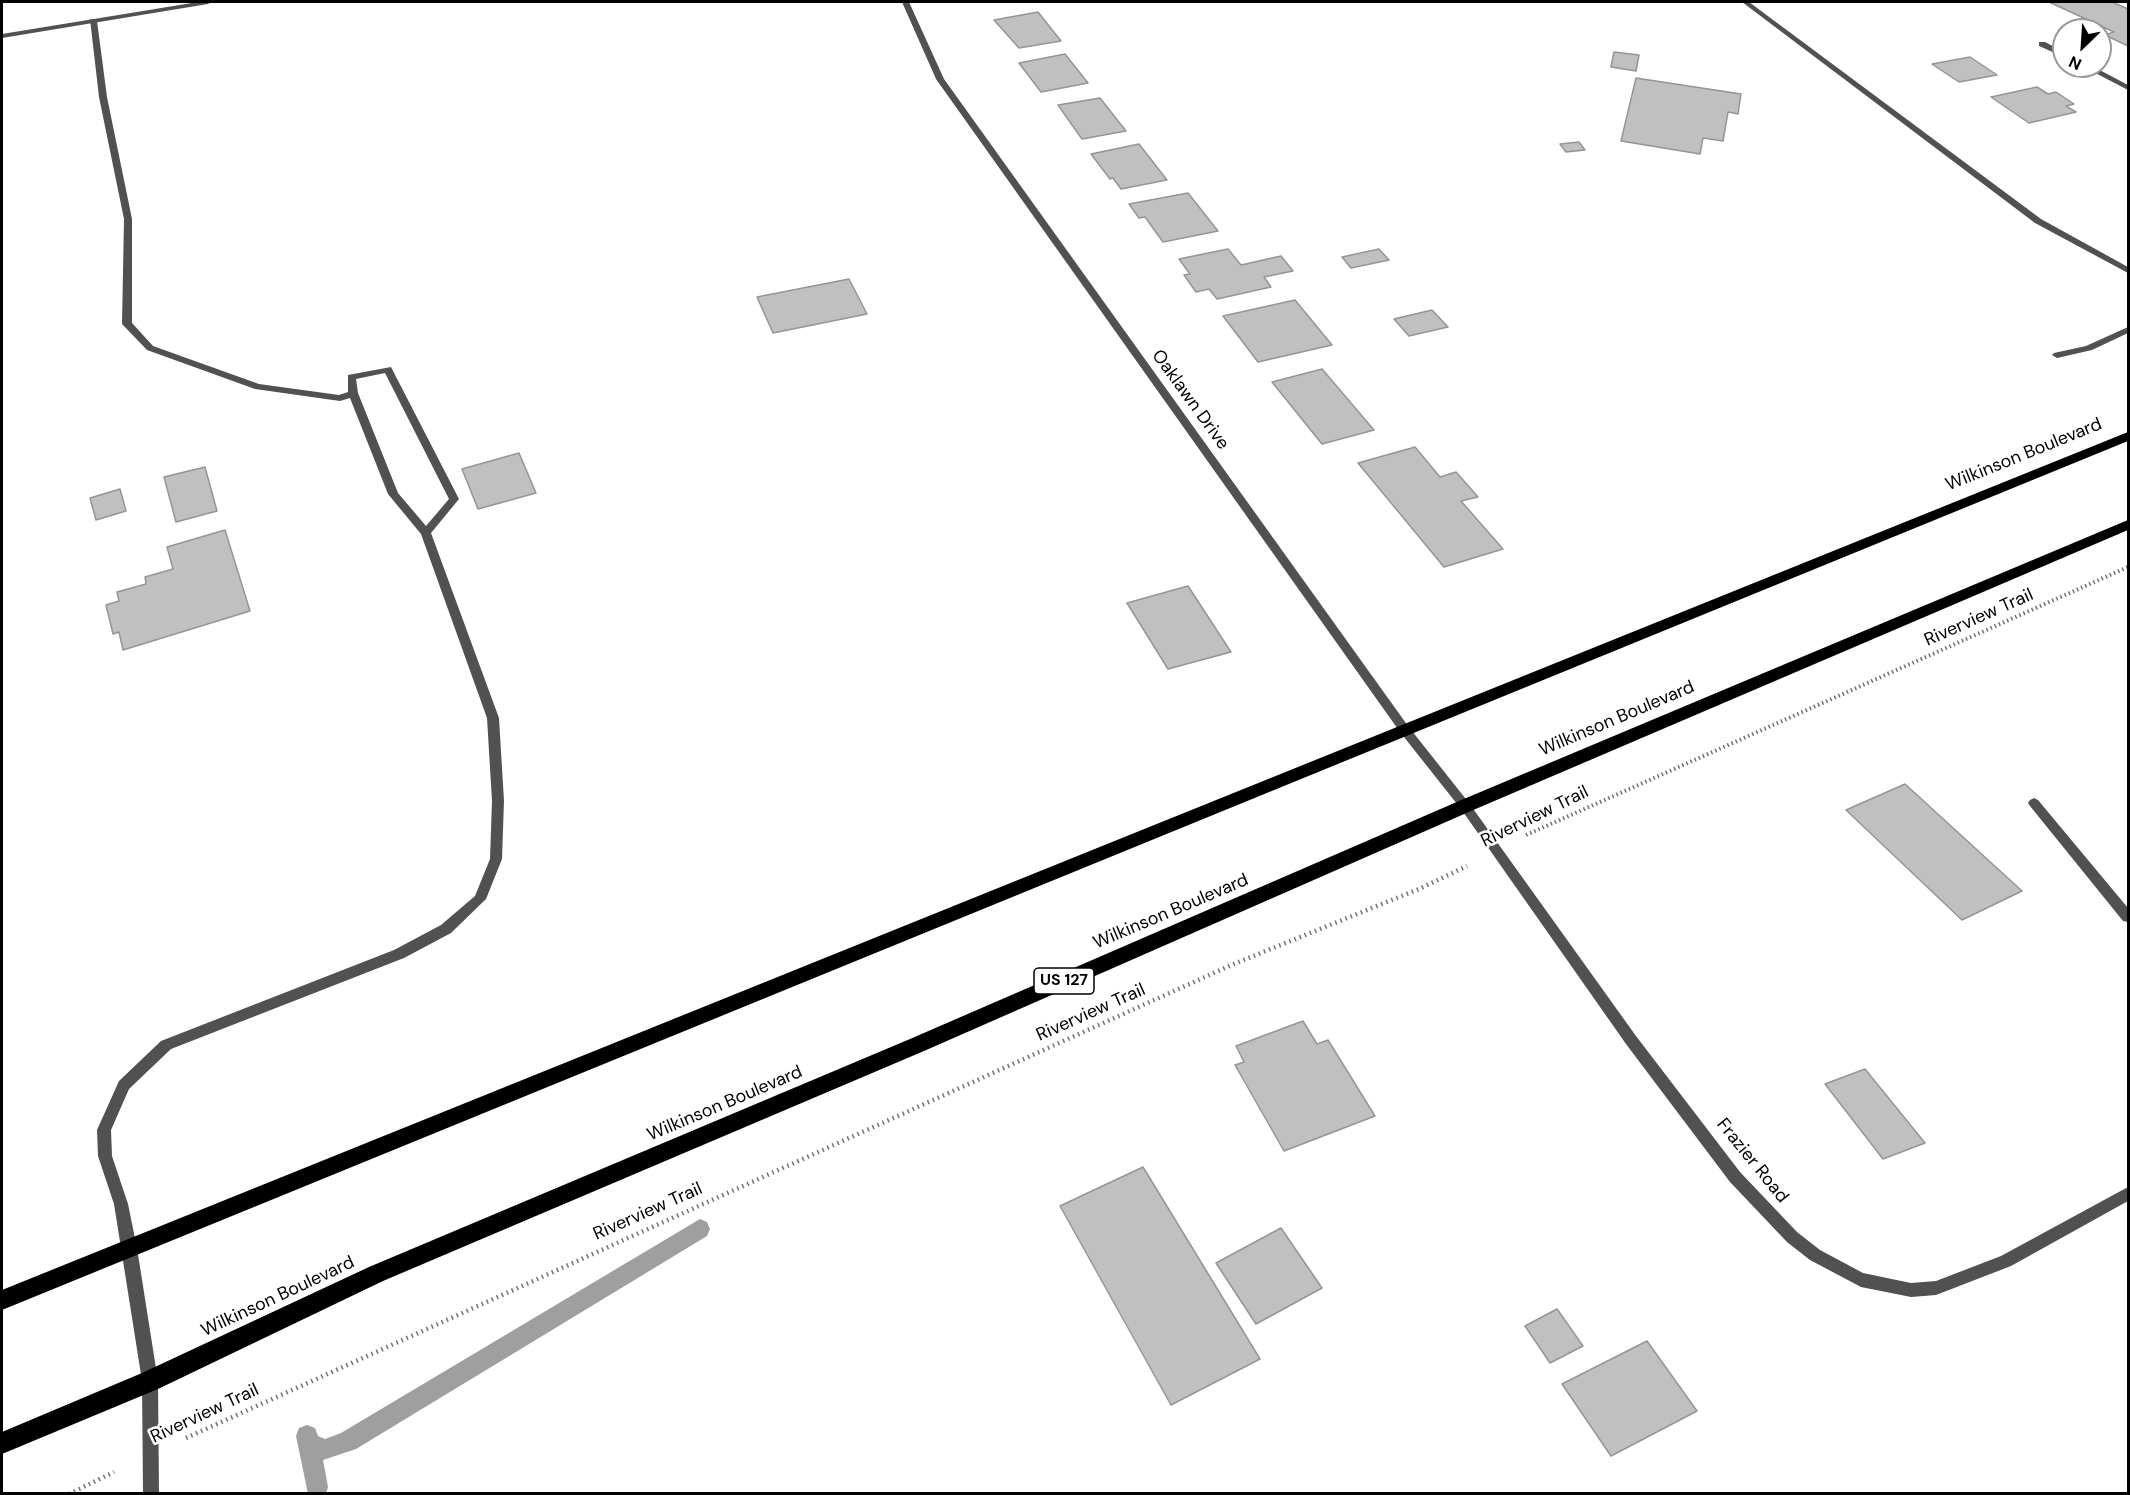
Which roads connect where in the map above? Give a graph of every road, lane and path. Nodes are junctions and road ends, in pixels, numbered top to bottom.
1 (208, 2) edge
2 (905, 2) edge
3 (1745, 2) edge
4 (93, 21) junction
5 (2, 36) edge
6 (2042, 44) dead end
7 (2052, 49) edge
8 (2109, 78) edge
9 (2128, 88) edge
10 (2128, 270) edge
11 (2128, 330) edge
12 (2057, 355) dead end
13 (353, 393) junction
14 (2128, 436) edge
15 (2128, 525) edge
16 (426, 533) junction
17 (2128, 567) edge
18 (1404, 729) junction
19 (2034, 803) dead end
20 (1465, 807) junction
21 (1495, 852) junction
22 (2128, 917) edge
23 (2128, 1194) edge
24 (129, 1248) junction
25 (2, 1300) edge
26 (150, 1381) junction
27 (2, 1443) edge
28 (151, 1455) junction
29 (69, 1494) edge
30 (151, 1494) edge

1 - 4 street
2 - 18 street, Oaklawn Drive
3 - 10 street
4 - 5 street
4 - 13 street
6 - 7 street
8 - 9 street
11 - 12 street
13 - 16 street
13 - 16 street
14 - 18 highway, Wilkinson Boulevard
15 - 20 highway, Wilkinson Boulevard / US 127
16 - 24 street
17 - 21 path, Riverview Trail
18 - 20 street, Oaklawn Drive
18 - 24 highway, Wilkinson Boulevard
19 - 22 street
20 - 21 street, Frazier Road
20 - 26 highway, Wilkinson Boulevard / US 127
21 - 23 street, Frazier Road
21 - 28 path, Riverview Trail
24 - 25 highway, Wilkinson Boulevard
24 - 26 street
26 - 27 highway, Wilkinson Boulevard / US 127
26 - 28 street
28 - 29 path, Riverview Trail
28 - 30 street

